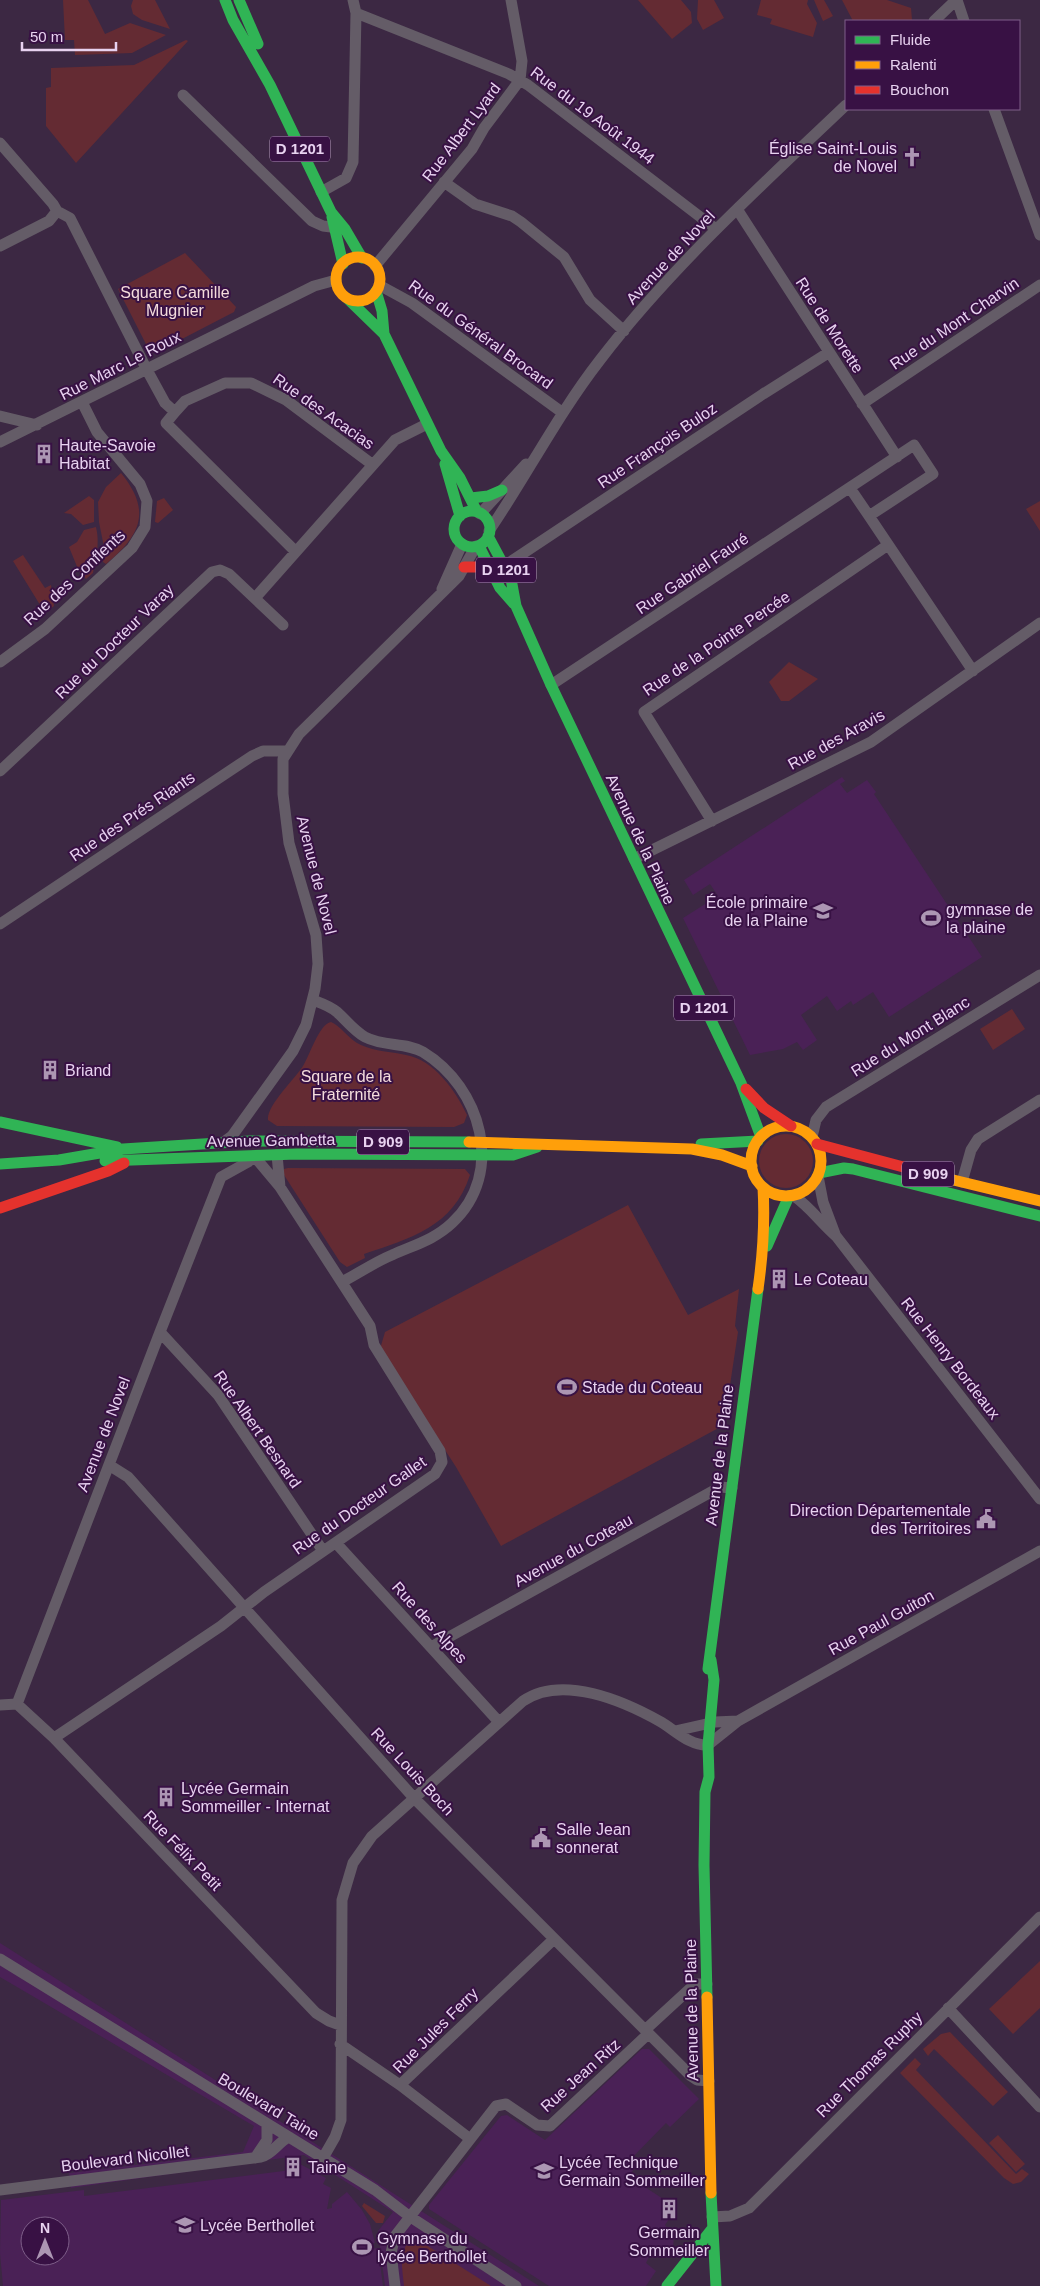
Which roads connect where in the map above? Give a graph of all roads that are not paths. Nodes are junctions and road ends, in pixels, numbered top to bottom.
1 (225, 0) edge
2 (240, 0) edge
3 (353, 0) edge
4 (511, 0) edge
5 (956, 0) edge
6 (356, 13) junction
7 (935, 20) edge
8 (964, 20) edge
9 (520, 80) junction
10 (270, 85) junction
11 (183, 95) dead end
12 (845, 106) edge
13 (994, 110) edge
14 (0, 144) edge
15 (444, 182) junction
16 (321, 192) junction
17 (737, 210) junction
18 (57, 211) junction
19 (340, 228) junction
20 (716, 229) junction
21 (1040, 235) edge
22 (0, 246) edge
23 (362, 258) junction
24 (342, 264) junction
25 (375, 266) junction
26 (336, 280) junction
27 (1040, 285) edge
28 (378, 288) junction
29 (348, 299) junction
30 (624, 331) junction
31 (384, 334) junction
32 (828, 353) junction
33 (147, 370) junction
34 (82, 402) junction
35 (862, 404) junction
36 (175, 412) junction
37 (563, 413) junction
38 (0, 416) edge
39 (0, 422) edge
40 (427, 424) junction
41 (37, 425) junction
42 (19, 433) junction
43 (0, 442) edge
44 (539, 449) junction
45 (441, 452) junction
46 (897, 457) junction
47 (373, 464) junction
48 (850, 488) junction
49 (502, 490) junction
50 (471, 498) junction
51 (479, 513) junction
52 (460, 516) junction
53 (869, 516) junction
54 (489, 534) junction
55 (462, 544) junction
56 (888, 545) junction
57 (477, 546) junction
58 (296, 552) junction
59 (504, 566) junction
60 (464, 567) junction
61 (491, 567) junction
62 (441, 591) junction
63 (255, 598) junction
64 (516, 606) junction
65 (1040, 623) edge
66 (283, 625) dead end
67 (0, 662) edge
68 (974, 671) junction
69 (551, 685) junction
70 (287, 751) junction
71 (0, 772) edge
72 (712, 821) junction
73 (634, 859) junction
74 (0, 924) edge
75 (1040, 975) edge
76 (313, 1000) junction
77 (741, 1083) junction
78 (1040, 1100) edge
79 (0, 1122) edge
80 (791, 1126) junction
81 (759, 1139) junction
82 (815, 1141) junction
83 (224, 1142) junction
84 (481, 1142) junction
85 (542, 1146) junction
86 (672, 1147) junction
87 (123, 1150) junction
88 (277, 1155) junction
89 (254, 1156) junction
90 (482, 1156) junction
91 (205, 1158) junction
92 (59, 1160) junction
93 (126, 1162) junction
94 (0, 1164) edge
95 (752, 1166) junction
96 (819, 1175) junction
97 (222, 1177) junction
98 (962, 1182) junction
99 (280, 1187) junction
100 (763, 1187) junction
101 (791, 1196) junction
102 (1040, 1201) edge
103 (0, 1208) edge
104 (1040, 1216) edge
105 (836, 1236) junction
106 (763, 1255) junction
107 (342, 1282) junction
108 (160, 1332) junction
109 (109, 1465) junction
110 (732, 1488) junction
111 (1040, 1499) edge
112 (336, 1543) junction
113 (323, 1551) junction
114 (1040, 1551) edge
115 (244, 1608) junction
116 (430, 1646) junction
117 (0, 1704) edge
118 (17, 1704) junction
119 (738, 1721) junction
120 (499, 1722) junction
121 (705, 1723) junction
122 (676, 1730) junction
123 (54, 1738) junction
124 (704, 1745) junction
125 (414, 1798) junction
126 (1040, 1917) edge
127 (554, 1939) junction
128 (0, 1959) edge
129 (707, 1984) junction
130 (948, 2008) junction
131 (340, 2025) junction
132 (647, 2032) junction
133 (340, 2044) junction
134 (709, 2081) junction
135 (400, 2085) junction
136 (1040, 2107) edge
137 (267, 2124) junction
138 (289, 2137) junction
139 (470, 2138) junction
140 (255, 2158) junction
141 (323, 2158) junction
142 (0, 2190) edge
143 (409, 2216) junction
144 (712, 2223) junction
145 (395, 2286) edge
146 (516, 2286) edge
147 (667, 2286) edge
148 (716, 2286) edge

1 - 10 main road
2 - 10 main road
3 - 6 street
4 - 9 street, Rue Albert Lyard
5 - 7 street
5 - 8 street
6 - 9 street, Rue du 19 Août 1944
6 - 16 street
9 - 15 street, Rue Albert Lyard
9 - 20 street, Rue du 19 Août 1944
10 - 16 main road, D 1201
11 - 19 street
12 - 17 street, Avenue de Novel
13 - 21 street
14 - 18 street
15 - 25 street, Rue Albert Lyard
15 - 30 street
16 - 19 main road, D 1201
17 - 20 street, Avenue de Novel
17 - 32 street, Rue de Morette
18 - 22 street
18 - 33 street
19 - 23 main road
19 - 24 main road, D 1201
20 - 30 street, Avenue de Novel
23 - 24 main road
23 - 25 main road
24 - 26 main road
25 - 28 main road
26 - 29 main road
26 - 33 street, Rue Marc Le Roux
27 - 35 street, Rue du Mont Charvin
28 - 29 main road
28 - 31 main road
28 - 37 street, Rue du Général Brocard
29 - 31 main road
30 - 37 street, Avenue de Novel
31 - 40 main road
32 - 35 street, Rue de Morette
32 - 59 street, Rue François Buloz
33 - 34 street, Rue Marc Le Roux
33 - 36 street
34 - 41 street, Rue Marc Le Roux
34 - 67 street, Rue des Conflents
35 - 46 street, Rue de Morette
36 - 47 street, Rue des Acacias
36 - 58 street
37 - 44 street, Avenue de Novel
38 - 41 street
39 - 42 street
40 - 45 main road
40 - 47 street
41 - 42 street, Rue Marc Le Roux
42 - 43 street, Rue Marc Le Roux
44 - 49 street, Avenue de Novel
44 - 54 street, Avenue de Novel
45 - 50 main road
45 - 52 main road
46 - 48 street
46 - 53 street
47 - 58 street
48 - 53 street
48 - 69 street, Rue Gabriel Fauré
49 - 50 main road
49 - 51 street, Avenue de Novel
50 - 51 main road
51 - 52 main road
51 - 54 main road
52 - 55 main road
53 - 56 street
54 - 57 main road
54 - 59 main road, Avenue de la Plaine / D 1201
55 - 57 main road
55 - 62 street, Avenue de Novel
56 - 68 street
56 - 72 street, Rue de la Pointe Percée
57 - 60 street, Avenue de Novel
57 - 61 main road, Avenue de la Plaine / D 1201
58 - 63 street
59 - 64 main road, Avenue de la Plaine / D 1201
60 - 61 main road
60 - 62 street, Avenue de Novel
61 - 64 main road, Avenue de la Plaine / D 1201
62 - 70 street, Avenue de Novel
63 - 66 street, Rue du Docteur Varay
63 - 71 street, Rue du Docteur Varay
64 - 69 main road, Avenue de la Plaine / D 1201
65 - 68 street, Rue des Aravis
68 - 72 street, Rue des Aravis
69 - 73 main road, Avenue de la Plaine / D 1201
70 - 74 street, Rue des Prés Riants
70 - 76 street, Avenue de Novel
72 - 73 street, Rue des Aravis
73 - 77 main road, Avenue de la Plaine / D 1201
75 - 82 street, Rue du Mont Blanc
76 - 83 street, Avenue de Novel
76 - 84 street
77 - 80 main road, Avenue de la Plaine / D 1201
77 - 81 main road, Avenue de la Plaine / D 1201
78 - 98 street
79 - 87 main road
80 - 81 main road
80 - 82 main road
81 - 86 main road, Avenue Gambetta / D 909
81 - 95 main road
82 - 96 main road
82 - 98 main road, D 909
83 - 84 main road, Avenue Gambetta / D 909
83 - 87 main road, Avenue Gambetta / D 909
84 - 85 main road, Avenue Gambetta / D 909
84 - 90 street
85 - 86 main road, Avenue Gambetta / D 909
85 - 90 main road, Avenue Gambetta / D 909
86 - 95 main road, Avenue Gambetta / D 909
87 - 92 main road, Avenue Gambetta / D 909
88 - 89 main road, Avenue Gambetta / D 909
88 - 90 main road, Avenue Gambetta / D 909
88 - 99 street, Rue du Docteur Gallet
89 - 91 main road, Avenue Gambetta / D 909
89 - 97 street
89 - 99 street, Rue du Docteur Gallet
90 - 107 street
91 - 93 main road, Avenue Gambetta / D 909
91 - 97 street
92 - 93 main road, Avenue Gambetta / D 909
92 - 94 main road, Avenue Gambetta / D 909
93 - 103 main road
95 - 100 main road
96 - 101 main road
96 - 104 main road, D 909
96 - 105 street, Rue Henry Bordeaux
97 - 108 street, Avenue de Novel
98 - 102 main road, D 909
99 - 107 street, Rue du Docteur Gallet
100 - 101 main road
100 - 106 main road, Avenue de la Plaine
101 - 105 street, Rue Henry Bordeaux
101 - 106 main road, Avenue de la Plaine
105 - 111 street, Rue Henry Bordeaux
106 - 110 main road, Avenue de la Plaine
107 - 112 street, Rue du Docteur Gallet
108 - 109 street, Avenue de Novel
108 - 113 street, Rue Albert Besnard
109 - 115 street, Rue Louis Boch
109 - 118 street, Avenue de Novel
110 - 116 street, Avenue du Coteau
110 - 121 main road, Avenue de la Plaine
112 - 113 street, Rue du Docteur Gallet
112 - 116 street, Rue des Alpes
113 - 115 street, Rue du Docteur Gallet
114 - 119 street, Rue Paul Guiton
115 - 123 street, Rue du Docteur Gallet
115 - 125 street, Rue Louis Boch
116 - 120 street, Rue des Alpes
117 - 118 street
118 - 123 street, Rue Félix Petit
119 - 121 street, Rue Paul Guiton
119 - 124 street, Rue Paul Guiton
120 - 122 street
120 - 125 street
121 - 122 street, Rue Paul Guiton
121 - 124 main road, Avenue de la Plaine
122 - 124 street
123 - 131 street, Rue Félix Petit
124 - 129 main road, Avenue de la Plaine
125 - 127 street, Rue Louis Boch
125 - 131 street
126 - 130 street, Rue Thomas Ruphy
127 - 132 street, Rue Louis Boch
127 - 135 street, Rue Jules Ferry
128 - 137 street, Boulevard Taine
129 - 132 street, Rue Jean Ritz
129 - 134 main road, Avenue de la Plaine
130 - 136 street
130 - 144 street, Rue Thomas Ruphy
131 - 133 street
132 - 134 street, Rue Louis Boch
132 - 139 street, Rue Jean Ritz
133 - 135 street
133 - 141 street
134 - 144 main road, Avenue de la Plaine
135 - 139 street, Rue Jules Ferry
137 - 138 street, Boulevard Taine
137 - 140 street
138 - 140 street, Boulevard Nicollet
138 - 141 street, Boulevard Taine
139 - 143 street, Rue Jean Ritz
140 - 142 street, Boulevard Nicollet
141 - 143 street, Boulevard Taine
143 - 145 street
143 - 146 street, Boulevard Taine
144 - 147 main road
144 - 148 main road, Avenue de la Plaine

